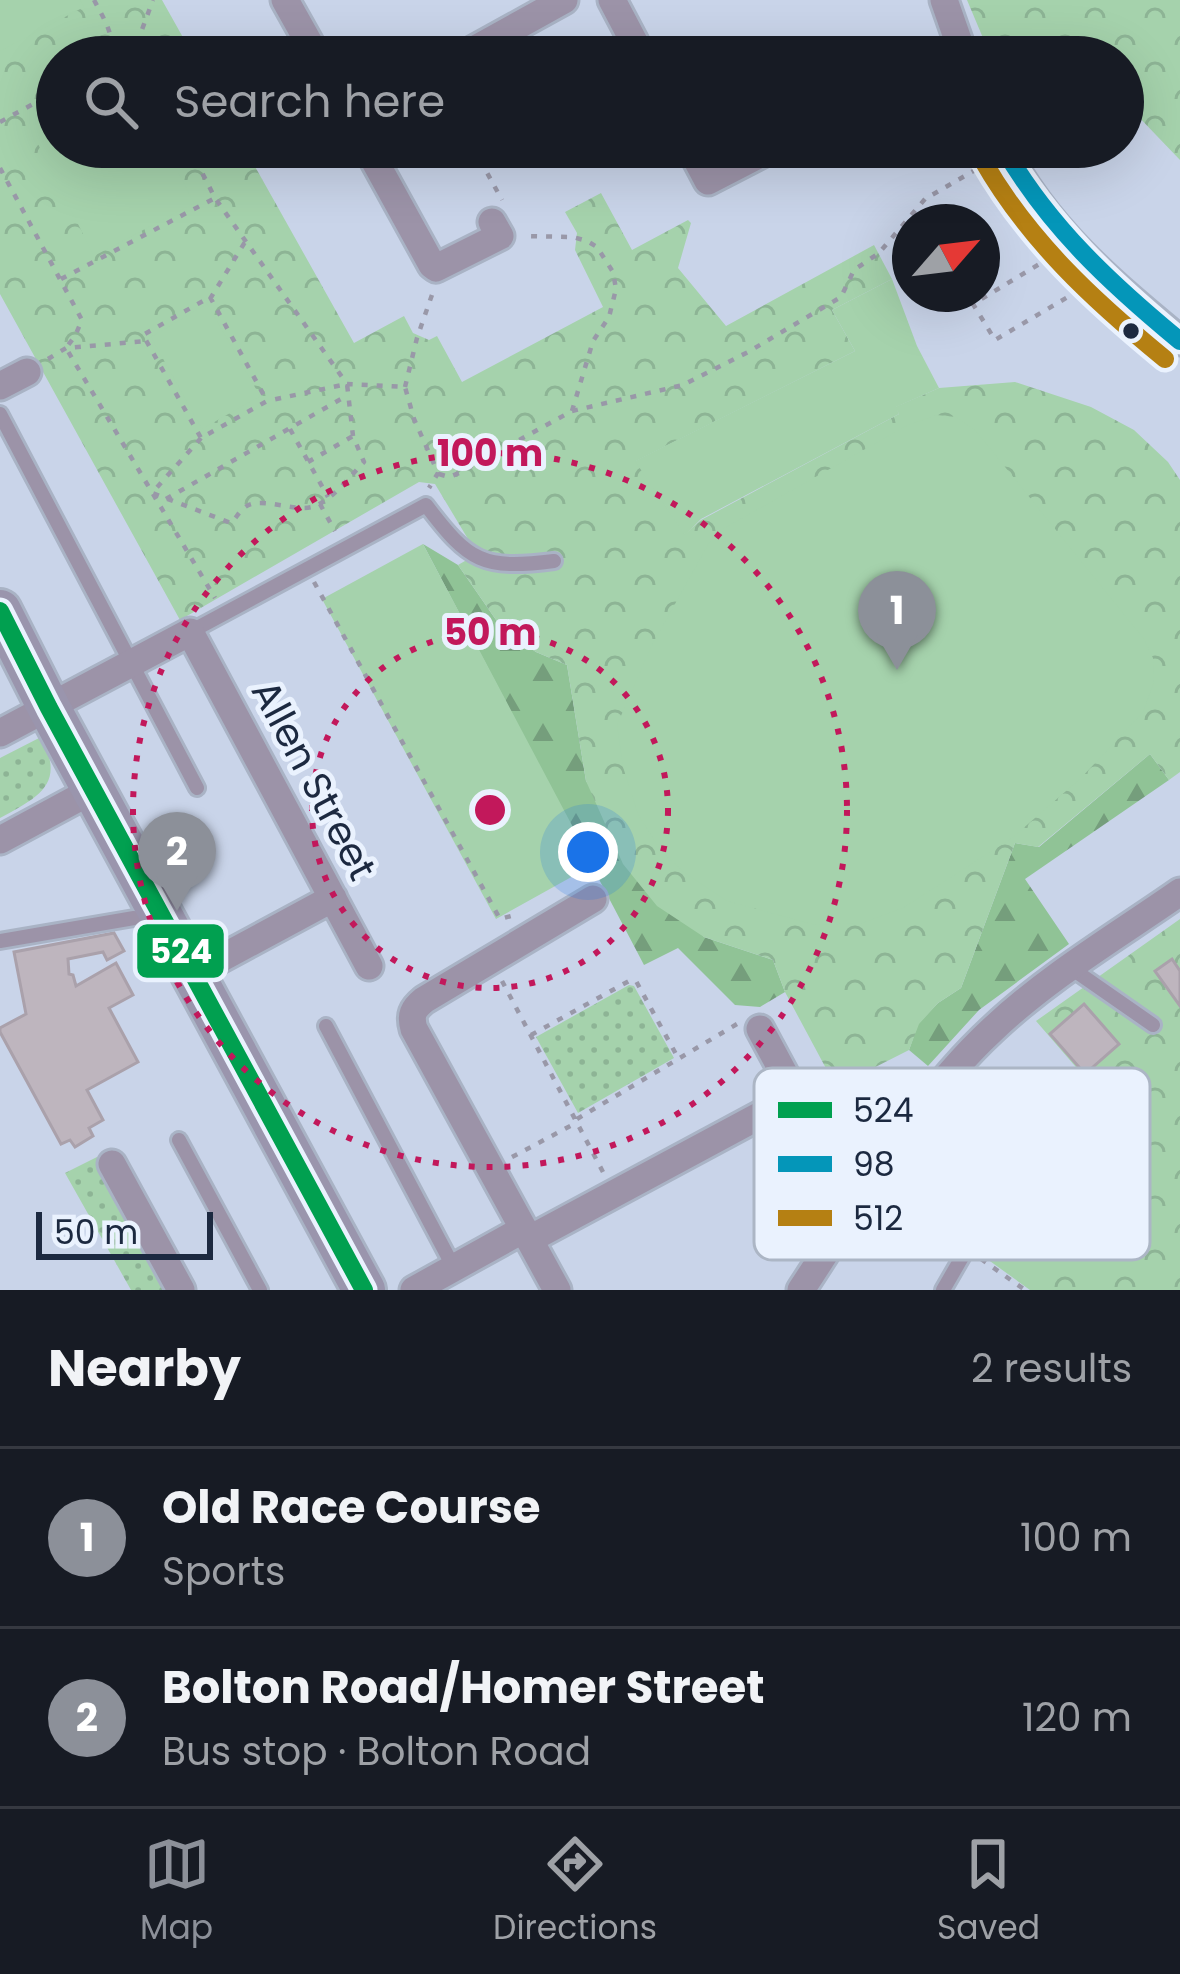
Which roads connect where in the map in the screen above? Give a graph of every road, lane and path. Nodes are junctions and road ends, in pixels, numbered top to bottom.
1 (94, 0) edge
2 (153, 0) edge
3 (285, 0) edge
4 (564, 0) edge
5 (612, 0) edge
6 (944, 0) edge
7 (111, 36) edge
8 (140, 36) edge
9 (305, 36) edge
10 (499, 36) edge
11 (631, 36) edge
12 (957, 36) edge
13 (36, 102) edge
14 (0, 122) edge
15 (0, 168) edge
16 (200, 168) edge
17 (379, 168) edge
18 (484, 168) edge
19 (701, 168) edge
20 (735, 168) edge
21 (975, 168) edge
22 (1016, 168) edge
23 (215, 198) junction
24 (496, 229) junction
25 (246, 240) junction
26 (1072, 245) junction
27 (441, 267) junction
28 (1102, 277) junction
29 (61, 279) junction
30 (210, 299) junction
31 (1180, 340) edge
32 (147, 341) junction
33 (65, 349) junction
34 (26, 372) dead end
35 (347, 385) junction
36 (0, 386) edge
37 (405, 387) junction
38 (348, 395) junction
39 (267, 400) junction
40 (572, 411) junction
41 (0, 414) edge
42 (290, 429) junction
43 (353, 436) junction
44 (201, 438) junction
45 (308, 462) junction
46 (438, 473) junction
47 (152, 494) junction
48 (328, 497) junction
49 (166, 499) junction
50 (320, 504) junction
51 (426, 506) junction
52 (345, 549) junction
53 (554, 561) dead end
54 (307, 569) junction
55 (0, 611) edge
56 (224, 614) junction
57 (190, 632) junction
58 (130, 664) junction
59 (49, 708) junction
60 (0, 733) edge
61 (197, 788) dead end
62 (93, 790) junction
63 (0, 840) edge
64 (1180, 892) edge
65 (333, 898) junction
66 (578, 901) dead end
67 (134, 918) dead end
68 (549, 925) junction
69 (0, 941) edge
70 (490, 960) junction
71 (369, 966) dead end
72 (1071, 968) junction
73 (192, 974) junction
74 (1153, 1025) dead end
75 (326, 1026) dead end
76 (760, 1029) joint
77 (531, 1035) junction
78 (678, 1058) junction
79 (781, 1068) edge
80 (957, 1068) edge
81 (754, 1118) edge
82 (576, 1121) junction
83 (179, 1140) dead end
84 (112, 1164) dead end
85 (490, 1168) junction
86 (614, 1193) junction
87 (527, 1234) junction
88 (826, 1260) edge
89 (960, 1260) edge
90 (982, 1260) edge
91 (454, 1268) junction
92 (809, 1287) edge
93 (181, 1290) edge
94 (260, 1290) edge
95 (364, 1290) edge
96 (414, 1290) edge
97 (557, 1290) edge
98 (943, 1290) edge
99 (1025, 1290) edge

1 - 7 path
2 - 8 path
3 - 9 street
4 - 10 street
5 - 11 street
6 - 12 street
13 - 14 path
15 - 29 path
16 - 23 path
17 - 27 street
18 - 24 path
19 - 20 street
21 - 40 path
22 - 26 street
23 - 25 path
23 - 29 path
24 - 27 street
24 - 40 path
25 - 30 path
25 - 35 path
26 - 28 street
26 - 28 path
27 - 37 path
28 - 31 street
29 - 33 path
30 - 32 path
30 - 39 path
32 - 33 path
32 - 44 path
33 - 47 path
34 - 36 street
35 - 37 path
35 - 38 path
35 - 39 path
37 - 46 path
38 - 42 path
38 - 43 path
39 - 44 path
40 - 46 path
41 - 58 lane
42 - 45 path
42 - 49 path
43 - 45 path
43 - 48 path
44 - 47 path
45 - 48 path
46 - 51 path
47 - 49 path
47 - 56 path
48 - 50 path
49 - 50 path
50 - 52 path
51 - 52 lane
51 - 53 lane
52 - 54 lane
54 - 56 lane
54 - 68 path
55 - 59 main road
56 - 57 lane
57 - 58 street
57 - 65 street, Allen Street
58 - 59 street
58 - 61 lane
59 - 60 street
59 - 62 main road
62 - 63 street
62 - 73 main road
64 - 72 street
65 - 71 street, Allen Street
65 - 73 street
66 - 68 street
67 - 69 lane
68 - 70 street
70 - 77 path
70 - 85 street
72 - 74 lane
72 - 80 street
73 - 95 main road
75 - 91 lane
76 - 78 path
76 - 79 street
77 - 78 path
77 - 82 path
78 - 82 path
81 - 86 street
82 - 85 path
82 - 86 path
83 - 94 lane
84 - 93 street
85 - 87 street
86 - 87 street
87 - 91 street
87 - 97 street
88 - 92 street
89 - 98 lane
90 - 99 path
91 - 96 street

